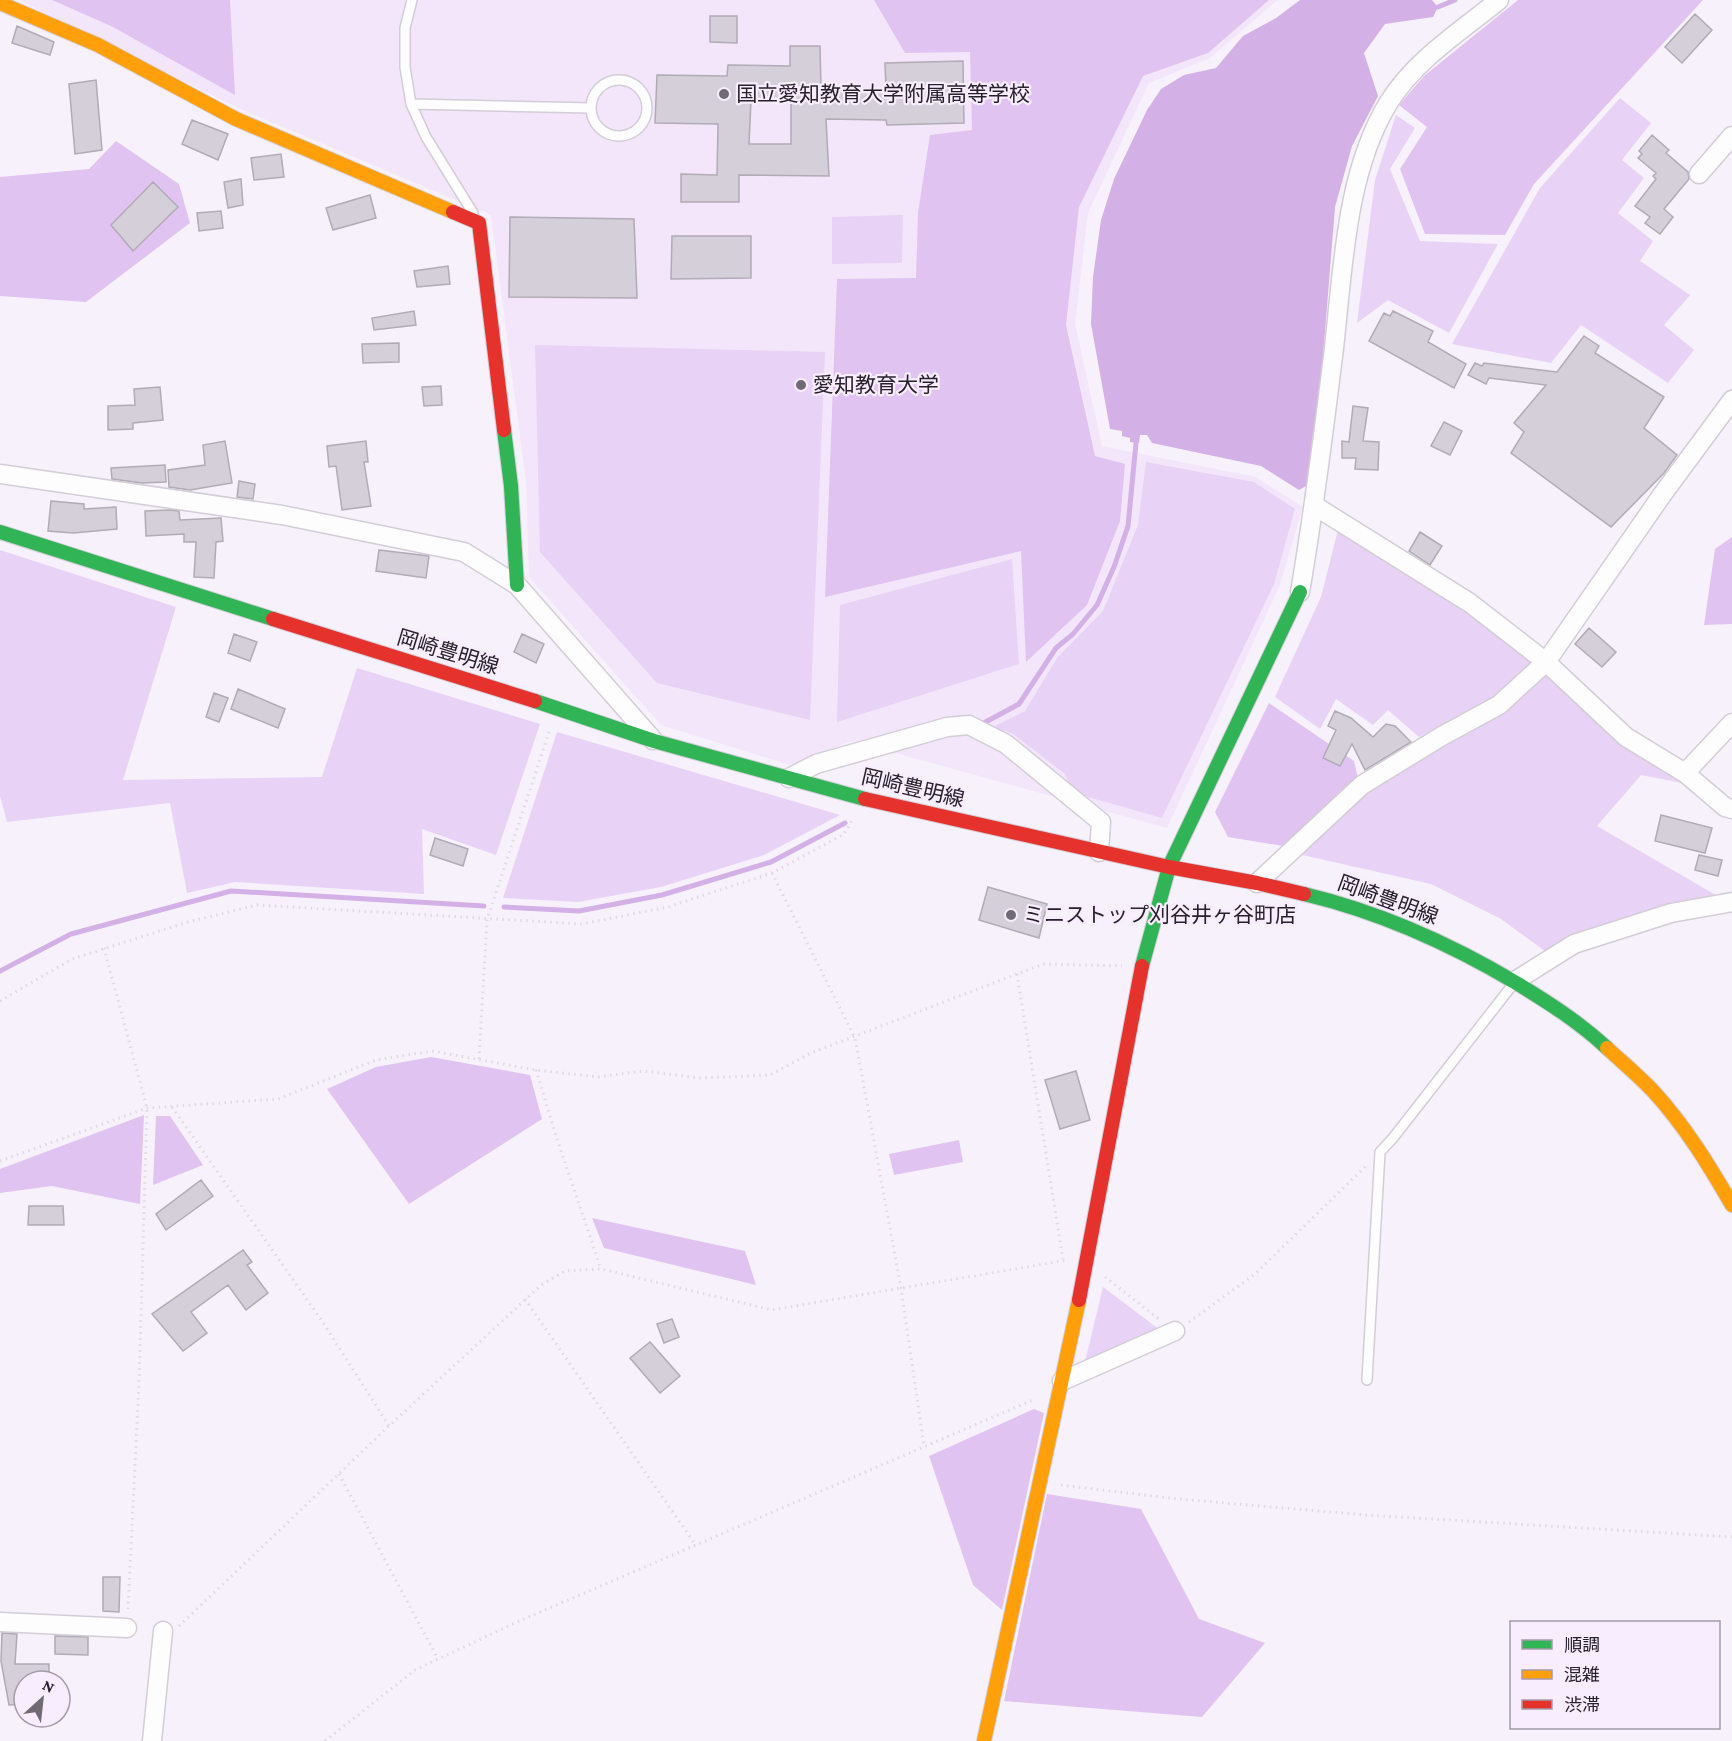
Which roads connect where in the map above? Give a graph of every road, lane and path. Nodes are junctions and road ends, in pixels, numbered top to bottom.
1 (412, 0) edge
2 (1499, 0) edge
3 (0, 3) edge
4 (411, 104) junction
5 (591, 108) junction
6 (1732, 136) edge
7 (1699, 174) dead end
8 (480, 223) junction
9 (1732, 400) edge
10 (0, 474) edge
11 (1315, 506) junction
12 (0, 532) edge
13 (517, 585) junction
14 (1300, 592) joint
15 (1546, 662) junction
16 (557, 708) junction
17 (1732, 723) edge
18 (654, 741) junction
19 (1685, 773) junction
20 (789, 778) junction
21 (865, 799) junction
22 (1732, 809) edge
23 (1099, 852) junction
24 (1169, 867) junction
25 (772, 873) junction
26 (1257, 883) junction
27 (1731, 900) edge
28 (487, 920) junction
29 (104, 948) junction
30 (1142, 966) junction
31 (1017, 974) junction
32 (1515, 981) junction
33 (0, 1001) edge
34 (855, 1038) junction
35 (479, 1059) junction
36 (536, 1070) junction
37 (172, 1107) junction
38 (147, 1108) junction
39 (1380, 1152) junction
40 (0, 1161) edge
41 (1732, 1205) edge
42 (1064, 1259) junction
43 (1087, 1263) junction
44 (601, 1269) junction
45 (901, 1288) junction
46 (525, 1299) junction
47 (1175, 1331) junction
48 (1367, 1380) dead end
49 (1060, 1389) junction
50 (389, 1426) junction
51 (924, 1446) junction
52 (339, 1474) junction
53 (1041, 1483) junction
54 (1732, 1537) edge
55 (695, 1544) junction
56 (0, 1622) edge
57 (127, 1628) joint
58 (164, 1631) joint
59 (438, 1659) junction
60 (152, 1741) edge
61 (325, 1741) edge
62 (984, 1741) edge

1 - 4 lane
2 - 11 street
3 - 8 street
4 - 5 lane
4 - 8 lane
5 - 5 lane
6 - 7 street
8 - 13 street
9 - 15 street
10 - 13 street
11 - 14 street
11 - 15 street
12 - 16 street, 岡崎豊明線
13 - 18 street
14 - 24 street
15 - 19 street
15 - 26 street
16 - 18 street, 岡崎豊明線
16 - 28 path
17 - 19 street
18 - 20 street, 岡崎豊明線
19 - 22 street
20 - 21 street, 岡崎豊明線
20 - 23 street
21 - 23 street, 岡崎豊明線
21 - 25 path
23 - 24 street, 岡崎豊明線
24 - 26 street, 岡崎豊明線
24 - 30 street
25 - 28 path
25 - 34 path
26 - 32 street, 岡崎豊明線
27 - 32 street
28 - 29 path
28 - 35 path
29 - 33 path
29 - 38 path
30 - 31 path
30 - 43 street
31 - 34 path
31 - 42 path
32 - 39 lane
32 - 41 street, 岡崎豊明線
34 - 36 path
34 - 45 path
35 - 36 path
35 - 37 path
36 - 44 path
37 - 38 path
37 - 50 path
38 - 40 path
38 - 57 path
39 - 47 path
39 - 48 lane
42 - 43 path
42 - 45 path
43 - 47 path
43 - 49 street
44 - 45 path
44 - 46 path
45 - 51 path
46 - 50 path
46 - 55 path
47 - 49 street
49 - 51 path
49 - 53 street
50 - 52 path
51 - 55 path
52 - 58 path
52 - 59 path
53 - 54 path
53 - 62 street
55 - 59 path
56 - 57 street
58 - 60 street
59 - 61 path

